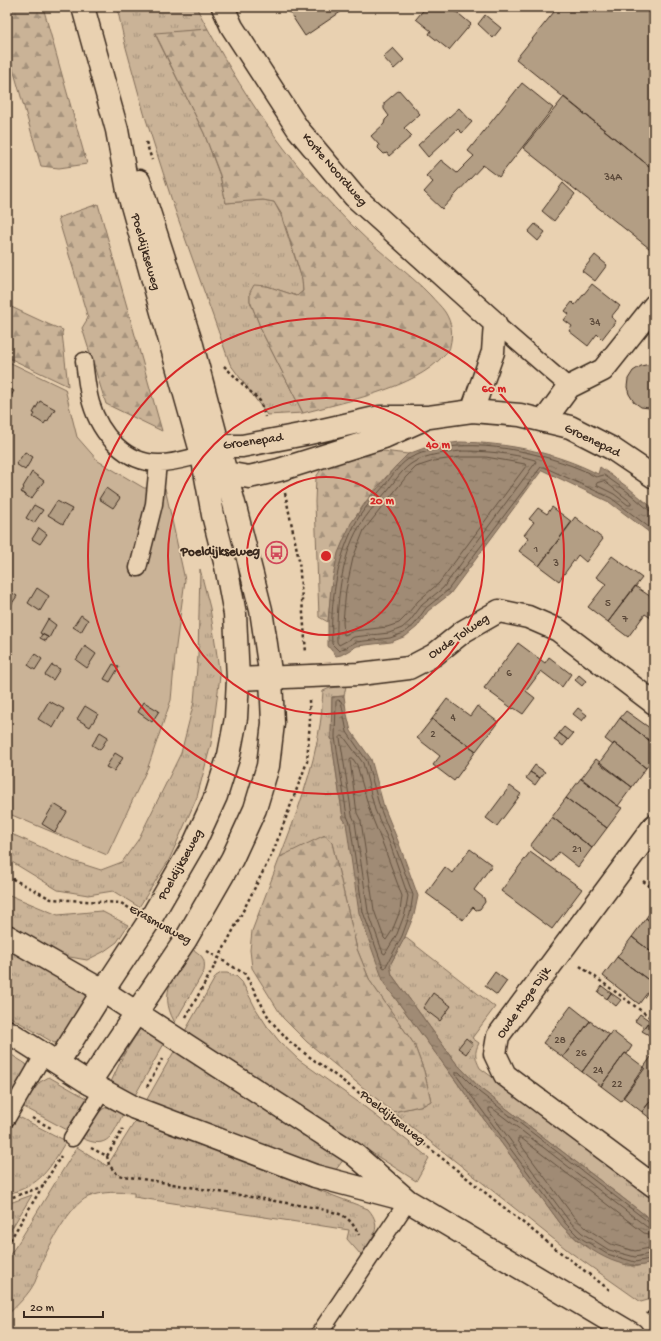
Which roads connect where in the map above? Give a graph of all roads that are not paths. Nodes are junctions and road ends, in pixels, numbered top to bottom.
1 (83, 7) edge
2 (223, 7) edge
3 (654, 306) edge
4 (495, 324) junction
5 (84, 361) dead end
6 (569, 387) junction
7 (472, 411) junction
8 (429, 417) junction
9 (544, 421) junction
10 (210, 450) junction
11 (158, 464) junction
12 (226, 473) junction
13 (654, 478) edge
14 (138, 568) dead end
15 (271, 678) junction
16 (238, 679) junction
17 (654, 704) edge
18 (654, 826) edge
19 (7, 936) edge
20 (103, 991) junction
21 (137, 1012) junction
22 (7, 1031) edge
23 (51, 1059) junction
24 (96, 1086) junction
25 (10, 1113) edge
26 (72, 1138) road end
27 (654, 1186) edge
28 (408, 1200) junction
29 (319, 1334) edge
30 (632, 1334) edge

1 - 10 street, Poeldijkseweg
2 - 4 street, Korte Noordweg
3 - 6 street
4 - 6 lane, Korte Noordweg
4 - 7 street
5 - 11 lane
6 - 9 street
7 - 8 street, Groenepad
7 - 9 street, Groenepad
8 - 10 street, Groenepad
8 - 12 street, Groenepad
9 - 13 street, Groenepad
10 - 11 lane
10 - 12 street, Groenepad
10 - 16 street, Poeldijkseweg
11 - 14 lane
12 - 15 street
15 - 16 street, Oude Tolweg
15 - 17 street, Oude Tolweg
15 - 21 street
16 - 20 street, Poeldijkseweg
18 - 27 street, Oude Hoge Dijk
19 - 20 street
20 - 21 street
20 - 23 street, Poeldijkseweg
21 - 24 street
21 - 28 street
22 - 23 street
23 - 24 street
23 - 25 lane
24 - 26 lane
24 - 28 street
28 - 29 lane
28 - 30 street

